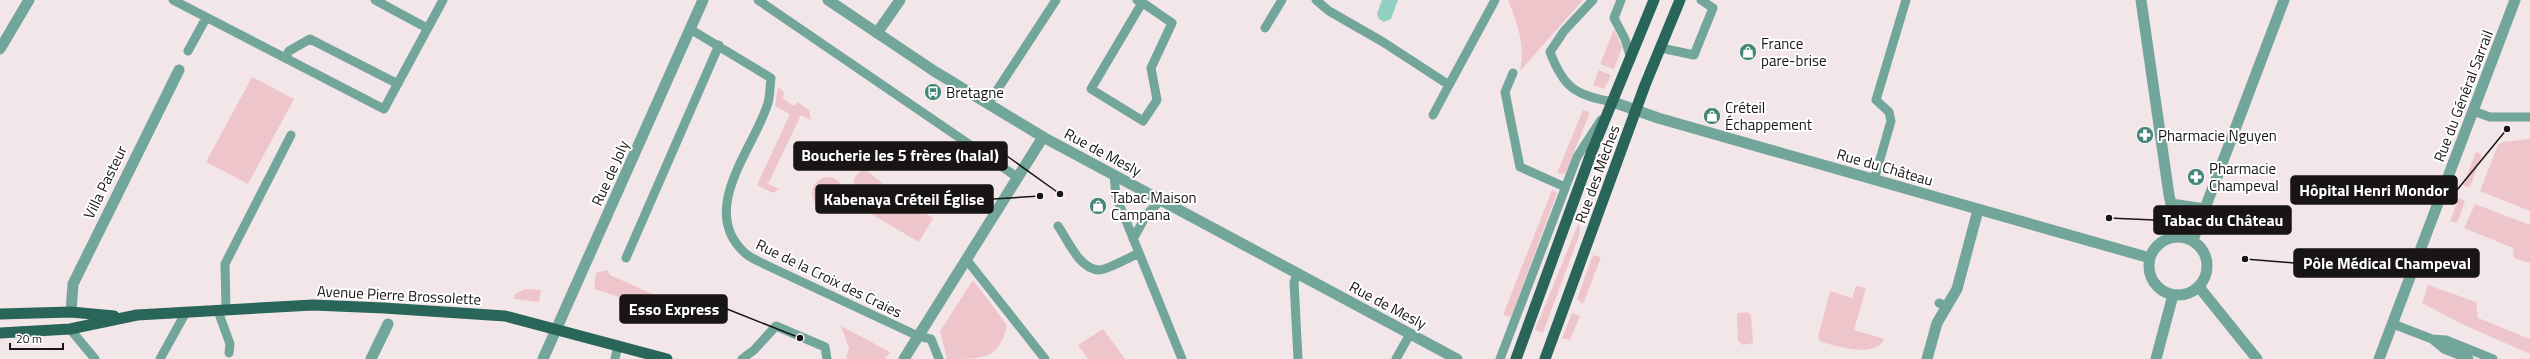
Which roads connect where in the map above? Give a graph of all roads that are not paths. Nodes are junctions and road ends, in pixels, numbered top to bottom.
1 (29, 0) edge
2 (173, 0) edge
3 (375, 0) edge
4 (442, 0) edge
5 (703, 0) edge
6 (758, 0) edge
7 (828, 0) edge
8 (900, 0) edge
9 (1056, 0) edge
10 (1282, 0) edge
11 (1316, 0) edge
12 (1494, 0) edge
13 (1593, 0) edge
14 (1621, 0) edge
15 (1654, 0) edge
16 (1680, 0) edge
17 (1701, 0) edge
18 (1906, 0) edge
19 (2142, 0) edge
20 (2284, 0) edge
21 (2515, 0) edge
22 (1140, 2) edge
23 (206, 18) junction
24 (427, 28) junction
25 (1265, 28) dead end
26 (690, 29) junction
27 (877, 33) junction
28 (719, 45) junction
29 (1660, 48) junction
30 (0, 49) edge
31 (188, 51) dead end
32 (285, 58) junction
33 (1631, 59) junction
34 (179, 70) dead end
35 (1513, 73) dead end
36 (398, 84) junction
37 (1450, 85) junction
38 (1613, 102) junction
39 (988, 104) junction
40 (1637, 110) junction
41 (2473, 111) junction
42 (1433, 115) dead end
43 (2530, 118) edge
44 (291, 135) dead end
45 (1043, 137) junction
46 (1114, 175) junction
47 (1017, 177) junction
48 (1874, 180) junction
49 (1565, 187) junction
50 (1161, 200) junction
51 (2172, 204) junction
52 (2205, 209) junction
53 (1978, 210) junction
54 (1058, 226) dead end
55 (2178, 236) junction
56 (1133, 239) junction
57 (2193, 240) junction
58 (1139, 254) junction
59 (626, 258) dead end
60 (2150, 258) junction
61 (966, 259) junction
62 (1298, 273) junction
63 (2199, 287) junction
64 (2173, 295) junction
65 (222, 310) junction
66 (71, 312) junction
67 (186, 312) junction
68 (0, 314) edge
69 (124, 316) junction
70 (388, 324) dead end
71 (2393, 324) junction
72 (557, 328) junction
73 (70, 329) junction
74 (0, 333) edge
75 (1410, 334) junction
76 (918, 336) junction
77 (2432, 339) junction
78 (618, 345) junction
79 (229, 353) dead end
80 (95, 359) edge
81 (160, 359) edge
82 (371, 359) edge
83 (543, 359) edge
84 (615, 359) edge
85 (667, 359) edge
86 (742, 359) edge
87 (827, 359) edge
88 (904, 359) edge
89 (939, 359) edge
90 (1045, 359) edge
91 (1182, 359) edge
92 (1298, 359) edge
93 (1396, 359) edge
94 (1457, 359) edge
95 (1500, 359) edge
96 (1516, 359) edge
97 (1544, 359) edge
98 (1927, 359) edge
99 (2156, 359) edge
100 (2257, 359) edge
101 (2379, 359) edge
102 (2469, 359) edge
103 (2493, 359) edge

1 - 30 street
2 - 23 lane
3 - 24 lane
4 - 24 lane
5 - 26 street, Rue de Joly
6 - 47 lane
7 - 27 street, Rue de Mesly
8 - 27 street
9 - 39 lane
10 - 25 lane
11 - 37 lane
12 - 37 lane
13 - 38 lane
14 - 33 lane
15 - 33 main road, Rue des Mèches
16 - 29 main road, Rue des Mèches
17 - 29 lane
18 - 48 lane
19 - 51 street
20 - 52 street
21 - 41 street, Rue du Général Sarrail
22 - 22 lane
23 - 31 lane
23 - 32 lane
24 - 36 lane
26 - 28 lane, Rue de la Croix des Craies
26 - 72 street, Rue de Joly
27 - 39 street, Rue de Mesly
28 - 59 lane
28 - 76 lane, Rue de la Croix des Craies
29 - 40 main road, Rue des Mèches
32 - 36 lane
32 - 36 lane
33 - 38 main road, Rue des Mèches
34 - 66 street, Villa Pasteur
35 - 49 lane
37 - 42 lane
38 - 40 street, Rue du Château
38 - 49 lane, Rue des Mèches
38 - 96 main road, Rue des Mèches
39 - 45 street, Rue de Mesly
40 - 48 street, Rue du Château
40 - 97 main road, Rue des Mèches
41 - 43 lane
41 - 71 street, Rue du Général Sarrail
44 - 65 lane
45 - 46 street, Rue de Mesly
45 - 47 street
46 - 50 street, Rue de Mesly
46 - 56 lane
47 - 61 street
48 - 53 street, Rue du Château
49 - 95 lane, Rue des Mèches
50 - 56 lane
50 - 62 street, Rue de Mesly
51 - 52 street
51 - 55 street
52 - 57 street
53 - 60 street, Rue du Château
53 - 98 street
54 - 58 lane
55 - 57 street
55 - 60 street
56 - 58 lane
57 - 63 street
58 - 91 lane
60 - 64 street
61 - 76 street
61 - 90 lane
62 - 75 street, Rue de Mesly
62 - 92 lane
63 - 64 street
63 - 100 street
64 - 99 street
65 - 67 main road, Avenue Pierre Brossolette
65 - 72 main road, Avenue Pierre Brossolette
65 - 79 lane
66 - 68 main road, Avenue Pierre Brossolette
66 - 69 main road, Avenue Pierre Brossolette
67 - 69 main road, Avenue Pierre Brossolette
67 - 81 lane
69 - 73 main road, Avenue Pierre Brossolette
70 - 82 street
71 - 77 lane
71 - 101 street, Rue du Général Sarrail
72 - 78 main road, Avenue Pierre Brossolette
72 - 83 street, Rue de Joly
73 - 74 main road, Avenue Pierre Brossolette
73 - 80 lane
75 - 93 lane
75 - 94 street, Rue de Mesly
76 - 88 street
76 - 89 lane, Rue de la Croix des Craies
77 - 102 lane
77 - 103 lane
78 - 84 lane
78 - 85 main road, Avenue Pierre Brossolette
86 - 87 lane

